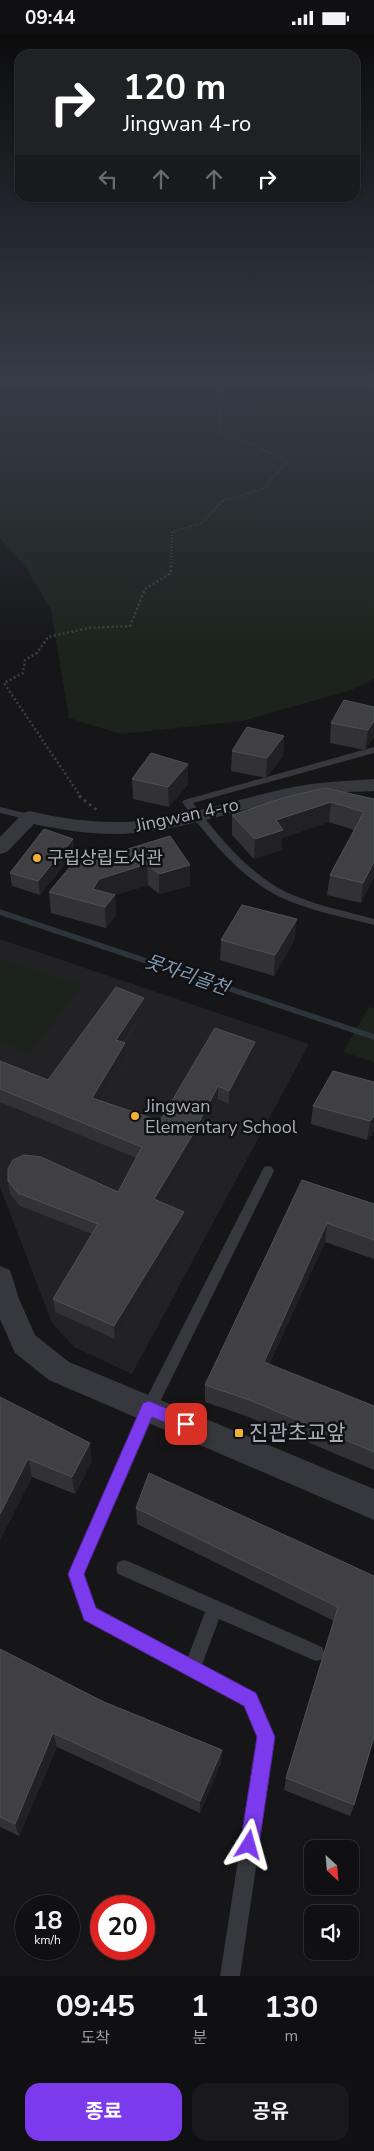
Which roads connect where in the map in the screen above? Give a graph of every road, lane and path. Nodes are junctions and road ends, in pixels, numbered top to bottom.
1 (279, 471) edge
2 (374, 750) edge
3 (374, 785) edge
4 (0, 810) edge
5 (98, 811) dead end
6 (198, 816) junction
7 (30, 817) junction
8 (0, 848) edge
9 (374, 922) edge
10 (268, 1171) dead end
11 (0, 1279) edge
12 (149, 1408) junction
13 (374, 1505) edge
14 (124, 1568) dead end
15 (214, 1610) junction
16 (316, 1653) dead end
17 (192, 1669) junction
18 (230, 1976) edge

1 - 5 path
2 - 6 lane
3 - 6 street, Jingwan 4-ro
4 - 7 lane, Jingwan 4-ro
6 - 7 street, Jingwan 4-ro
6 - 9 lane
7 - 8 street
10 - 12 lane
11 - 12 street
12 - 13 street
12 - 17 lane
14 - 15 lane
15 - 16 lane
15 - 17 lane
17 - 18 lane

